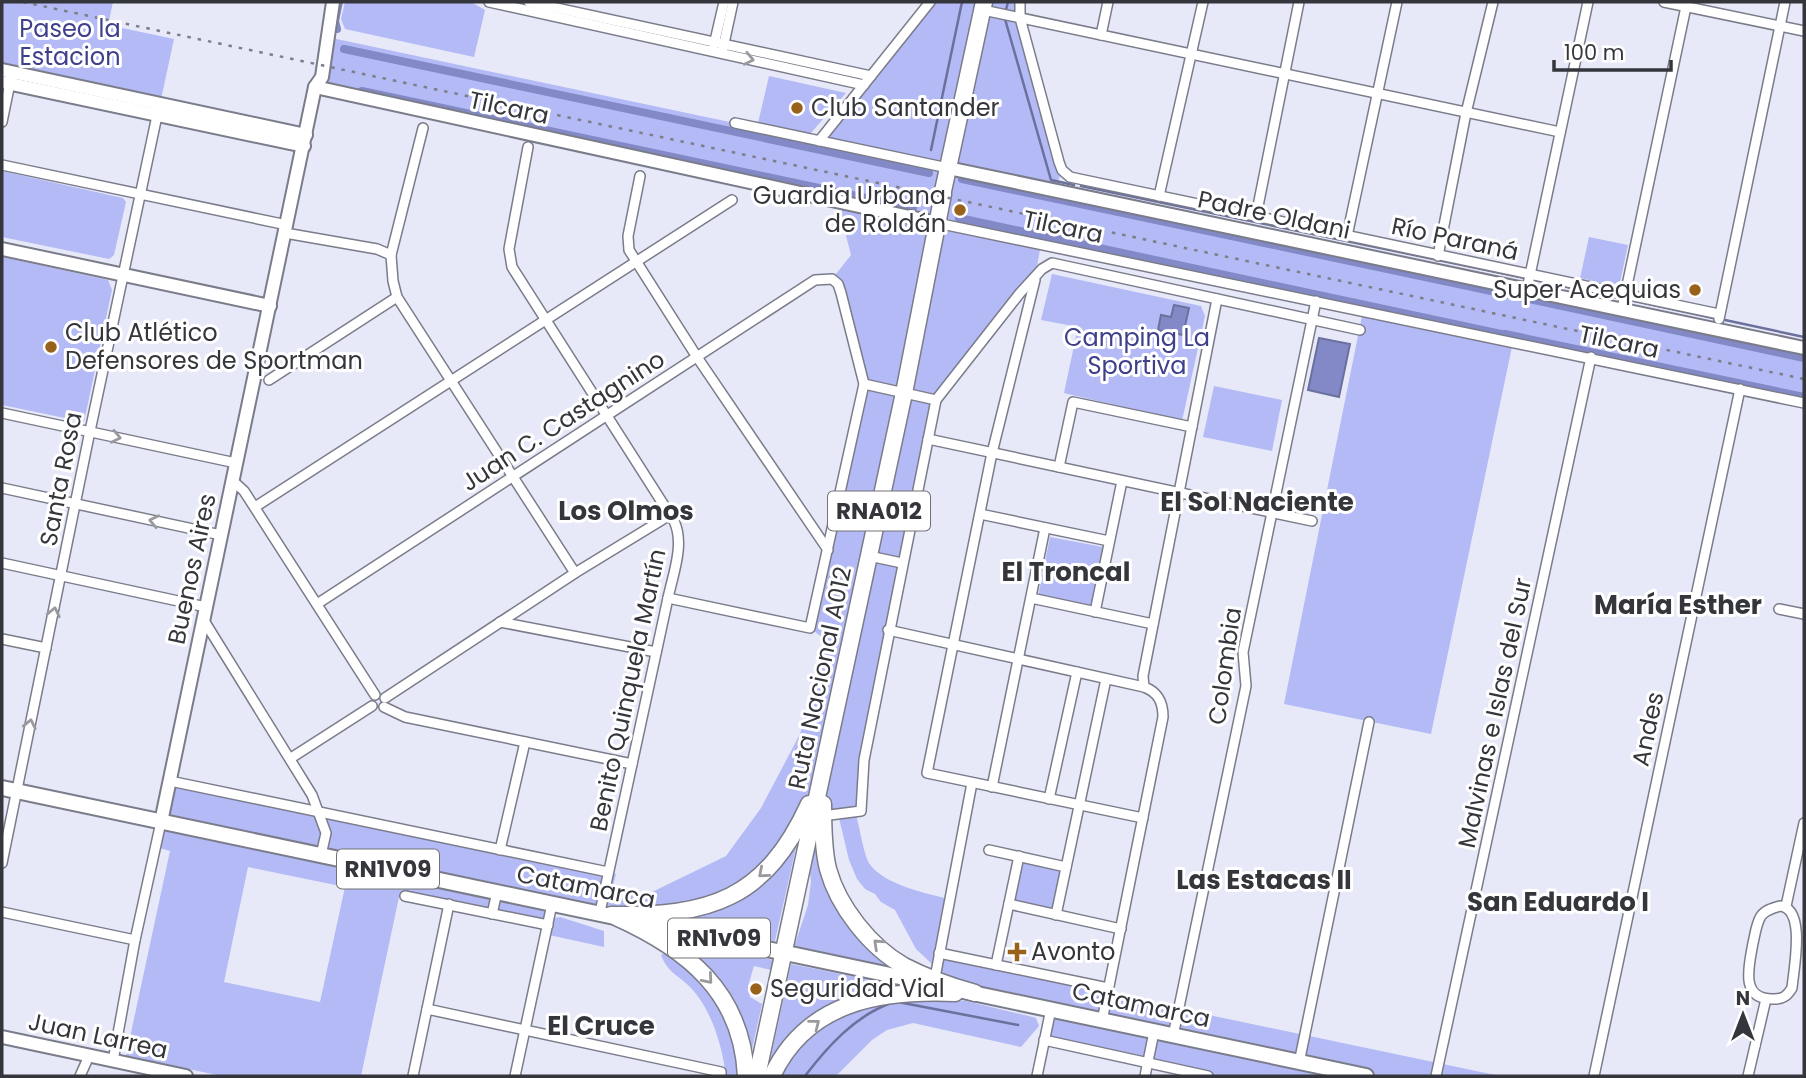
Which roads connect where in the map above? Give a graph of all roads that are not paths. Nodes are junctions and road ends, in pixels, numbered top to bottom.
1 (333, 2) edge
2 (491, 2) edge
3 (529, 2) edge
4 (724, 2) edge
5 (733, 2) edge
6 (930, 2) edge
7 (1020, 2) edge
8 (1108, 2) edge
9 (1203, 2) edge
10 (1298, 2) edge
11 (1397, 2) edge
12 (1493, 2) edge
13 (1588, 2) edge
14 (1664, 2) edge
15 (1786, 2) edge
16 (1687, 4) edge
17 (984, 6) edge
18 (553, 8) edge
19 (1020, 18) junction
20 (1780, 26) junction
21 (1804, 31) edge
22 (1101, 35) junction
23 (719, 48) junction
24 (1192, 54) junction
25 (1284, 74) junction
26 (871, 76) junction
27 (6, 77) edge
28 (864, 85) junction
29 (315, 88) junction
30 (1377, 94) junction
31 (159, 109) junction
32 (1466, 113) junction
33 (2, 122) edge
34 (735, 123) dead end
35 (423, 128) dead end
36 (1560, 132) junction
37 (305, 140) junction
38 (819, 141) junction
39 (528, 147) dead end
40 (2, 165) edge
41 (948, 168) junction
42 (640, 176) dead end
43 (1078, 179) junction
44 (141, 194) junction
45 (1077, 195) junction
46 (1159, 196) junction
47 (732, 200) dead end
48 (1256, 216) junction
49 (937, 223) junction
50 (286, 229) junction
51 (1347, 236) junction
52 (2, 249) edge
53 (391, 255) junction
54 (1438, 256) junction
55 (1104, 257) junction
56 (636, 262) junction
57 (123, 274) junction
58 (1101, 274) junction
59 (1530, 275) junction
60 (1035, 278) junction
61 (1527, 289) junction
62 (1625, 295) junction
63 (397, 297) junction
64 (1217, 299) junction
65 (1316, 301) junction
66 (270, 306) junction
67 (1622, 309) junction
68 (1720, 314) junction
69 (545, 320) junction
70 (1312, 320) junction
71 (1716, 329) junction
72 (1360, 330) dead end
73 (1804, 348) edge
74 (697, 357) junction
75 (1591, 358) junction
76 (269, 380) dead end
77 (451, 381) junction
78 (864, 384) junction
79 (1740, 389) junction
80 (904, 393) junction
81 (936, 400) junction
82 (1804, 403) edge
83 (2, 413) edge
84 (606, 416) junction
85 (1192, 427) junction
86 (90, 431) junction
87 (928, 439) junction
88 (992, 453) junction
89 (236, 463) junction
90 (1059, 467) junction
91 (513, 477) junction
92 (233, 481) junction
93 (1122, 481) junction
94 (2, 488) edge
95 (1179, 493) junction
96 (75, 504) junction
97 (255, 507) junction
98 (1272, 512) junction
99 (980, 514) junction
100 (670, 515) junction
101 (1312, 521) dead end
102 (1045, 528) junction
103 (221, 535) junction
104 (1109, 541) junction
105 (828, 550) junction
106 (869, 556) junction
107 (902, 563) junction
108 (2, 564) edge
109 (575, 573) junction
110 (61, 576) junction
111 (668, 598) junction
112 (1031, 598) junction
113 (317, 604) junction
114 (1779, 609) dead end
115 (1095, 612) junction
116 (204, 613) junction
117 (1804, 614) edge
118 (500, 622) junction
119 (1153, 624) junction
120 (888, 630) junction
121 (2, 639) edge
122 (954, 645) junction
123 (46, 648) junction
124 (656, 652) junction
125 (1018, 659) junction
126 (1077, 672) junction
127 (1106, 679) junction
128 (1144, 687) junction
129 (381, 700) junction
130 (1369, 722) dead end
131 (525, 742) junction
132 (290, 758) junction
133 (632, 764) junction
134 (170, 780) junction
135 (972, 783) junction
136 (992, 787) junction
137 (9, 789) edge
138 (1049, 799) junction
139 (1080, 805) junction
140 (320, 813) junction
141 (813, 817) junction
142 (1143, 818) junction
143 (161, 821) junction
144 (1804, 823) edge
145 (500, 850) junction
146 (989, 850) dead end
147 (321, 855) junction
148 (1019, 856) junction
149 (2, 863) edge
150 (1066, 867) junction
151 (608, 872) junction
152 (497, 892) junction
153 (405, 896) dead end
154 (449, 904) junction
155 (552, 904) junction
156 (1009, 904) junction
157 (1786, 906) junction
158 (2, 912) edge
159 (492, 914) junction
160 (606, 914) junction
161 (1056, 915) junction
162 (654, 924) joint
163 (548, 925) junction
164 (1121, 929) junction
165 (135, 940) junction
166 (784, 951) junction
167 (939, 953) junction
168 (996, 965) junction
169 (934, 983) junction
170 (1108, 988) junction
171 (975, 993) junction
172 (1766, 999) junction
173 (427, 1009) junction
174 (1051, 1009) junction
175 (1102, 1021) junction
176 (525, 1030) junction
177 (1154, 1032) junction
178 (1173, 1036) junction
179 (2, 1037) edge
180 (1044, 1040) junction
181 (89, 1056) junction
182 (113, 1061) junction
183 (1147, 1063) junction
184 (1299, 1063) junction
185 (721, 1074) edge
186 (80, 1076) edge
187 (186, 1076) edge
188 (413, 1076) edge
189 (515, 1076) edge
190 (746, 1076) edge
191 (757, 1076) edge
192 (772, 1076) edge
193 (1037, 1076) edge
194 (1145, 1076) edge
195 (1208, 1076) edge
196 (1366, 1076) edge
197 (1436, 1076) edge
198 (1594, 1076) edge
199 (1748, 1076) edge

1 - 29 main road, Buenos Aires
2 - 18 street
3 - 18 street
4 - 23 street
5 - 23 street
6 - 26 street
7 - 19 street
8 - 22 street
9 - 24 street
10 - 25 street
11 - 30 street
12 - 32 street
13 - 36 street
14 - 16 street
15 - 20 street
16 - 20 street
16 - 62 street
17 - 19 street
17 - 41 highway, Ruta Nacional A012 / RNA012
18 - 23 street
19 - 22 street
19 - 43 street, Río Paraná
20 - 21 street
20 - 68 street
22 - 24 street
23 - 26 street
23 -> 28 street
24 - 25 street
24 - 46 street
25 - 30 street
25 - 48 street
26 - 28 street
27 - 31 main road
27 - 33 street
28 - 38 street
29 - 37 main road, Buenos Aires
29 - 49 main road, Tilcara
30 - 32 street
30 - 51 street
31 - 37 main road
31 - 44 street, Santa Rosa
32 - 36 street
32 - 54 street
34 - 38 street, Padre Oldani
35 - 53 street
36 - 59 street
37 - 50 main road, Buenos Aires
38 - 41 street, Padre Oldani
39 - 69 street, Benito Quinquela Martín
40 - 44 street
41 - 45 main road, Padre Oldani
41 - 49 highway, Ruta Nacional A012 / RNA012
42 - 56 street
43 - 45 street
43 - 46 street, Río Paraná
44 - 50 street
44 - 57 street, Santa Rosa
45 - 61 main road, Padre Oldani
46 - 48 street, Río Paraná
47 - 56 street
48 - 51 street, Río Paraná
49 - 55 street, Tilcara
49 - 80 highway, Ruta Nacional A012 / RNA012
50 - 53 street
50 - 66 main road, Buenos Aires
51 - 54 street, Río Paraná
52 - 57 main road
53 - 63 street
54 - 59 street, Río Paraná
55 - 58 street
55 - 65 street, Tilcara
56 - 69 street
56 - 74 street
57 - 66 main road
57 - 86 street, Santa Rosa
58 - 60 street
58 - 64 street
59 - 61 street
59 - 62 street, Río Paraná
60 - 81 street
60 - 88 street
61 - 67 main road, Padre Oldani
62 - 67 street
62 - 68 street, Río Paraná
63 - 76 street
63 - 77 street
64 - 70 street
64 - 85 street
65 - 70 street, Colombia
65 - 75 street, Tilcara
66 - 89 main road, Buenos Aires
67 - 71 main road, Padre Oldani
68 - 71 street
69 - 77 street
69 - 84 street, Benito Quinquela Martín
70 - 72 street
70 - 98 street, Colombia
71 - 73 main road, Padre Oldani
74 - 78 street, Juan C. Castagnino
74 - 84 street, Juan C. Castagnino
74 - 105 street
75 - 79 street, Tilcara
75 - 197 street, Malvinas e Islas del Sur
77 - 91 street
77 - 97 street
78 - 80 street
78 - 105 street
79 - 82 street, Tilcara
79 - 198 street, Andes
80 - 81 street
80 - 106 highway, Ruta Nacional A012 / RNA012
81 - 87 street
83 - 86 street
84 - 91 street, Juan C. Castagnino
84 - 100 street, Benito Quinquela Martín
85 - 90 street
85 - 95 street
86 -> 89 street
86 - 96 street, Santa Rosa
87 - 88 street
87 - 107 street
88 - 90 street
88 - 99 street
89 - 92 main road, Buenos Aires
90 - 93 street
91 - 109 street
91 - 113 street, Juan C. Castagnino
92 - 97 street
92 - 103 main road, Buenos Aires
93 - 95 street
93 - 104 street
94 - 96 street
95 - 98 street
95 - 119 street
103 -> 96 street
96 - 110 street, Santa Rosa
97 - 113 street
98 - 101 street
98 - 178 street, Colombia
99 - 102 street
99 - 122 street
100 - 109 street
100 - 111 street, Benito Quinquela Martín
102 - 104 street
102 - 112 street
103 - 116 main road, Buenos Aires
104 - 115 street
105 - 111 street
106 - 107 street
106 - 141 highway, Ruta Nacional A012 / RNA012
107 - 120 street
108 - 110 street
109 - 118 street
110 - 116 street
123 -> 110 street, Santa Rosa
111 - 124 street, Benito Quinquela Martín
112 - 115 street
112 - 125 street
113 - 129 street
114 - 117 street
115 - 119 street
116 - 132 street
116 - 134 main road, Buenos Aires
118 - 124 street
118 - 129 street
119 - 128 street
120 - 122 street
120 - 141 street
121 - 123 street
122 - 125 street
122 - 135 street
137 -> 123 street, Santa Rosa
124 - 133 street, Benito Quinquela Martín
125 - 126 street
125 - 136 street
126 - 127 street
126 - 138 street
127 - 128 street
127 - 139 street
128 - 142 street
129 - 131 street
129 - 132 street
130 - 184 street
131 - 133 street
131 - 145 street
132 - 140 street
133 - 151 street, Benito Quinquela Martín
134 - 140 street
134 - 143 main road, Buenos Aires
135 - 136 street
135 - 167 street
136 - 138 street
137 - 143 main road, Catamarca / RN1V09
137 - 149 street, Santa Rosa
138 - 139 street
139 - 142 street
139 - 150 street
140 - 145 street
140 - 147 street
141 -> 160 highway
141 - 166 highway, Ruta Nacional A012
169 -> 141 highway
142 - 164 street
143 - 147 main road, Catamarca / RN1V09
143 - 165 street, Buenos Aires
144 - 157 street
145 - 151 street
146 - 148 street
147 - 152 main road, Catamarca / RN1V09
148 - 150 street
148 - 156 street
150 - 161 street
151 - 160 street, Benito Quinquela Martín
152 - 155 main road, Catamarca / RN1V09
152 - 159 street
153 - 154 street
154 - 159 street
154 - 173 street
155 - 160 main road, Catamarca / RN1V09
155 - 163 street
156 - 161 street
156 - 168 street
157 - 172 street
157 - 172 street
158 - 165 street
159 - 163 street
160 - 162 main road, Catamarca / RN1V09
160 -> 190 highway
161 - 164 street
162 - 166 main road, Catamarca / RN1v09
163 - 176 street
164 - 170 street
165 - 182 street, Buenos Aires
166 - 169 main road, Catamarca / RN1V09
166 - 191 highway, Ruta Nacional A012
167 - 168 street
167 - 169 street
168 - 170 street
169 - 171 highway
170 - 175 street
171 - 174 main road, Catamarca
192 -> 171 highway
172 - 199 street
173 - 176 street
173 - 188 street
174 - 175 main road, Catamarca
174 - 180 street
175 - 177 main road, Catamarca
176 - 185 street
176 - 189 street
177 - 178 main road, Catamarca
177 - 183 street
178 - 184 main road, Catamarca
179 - 181 main road, Juan Larrea
180 - 183 street
180 - 193 street
181 - 182 main road, Juan Larrea
181 - 186 street
182 - 187 main road, Juan Larrea
183 - 194 street
183 - 195 street
184 - 196 main road, Catamarca

